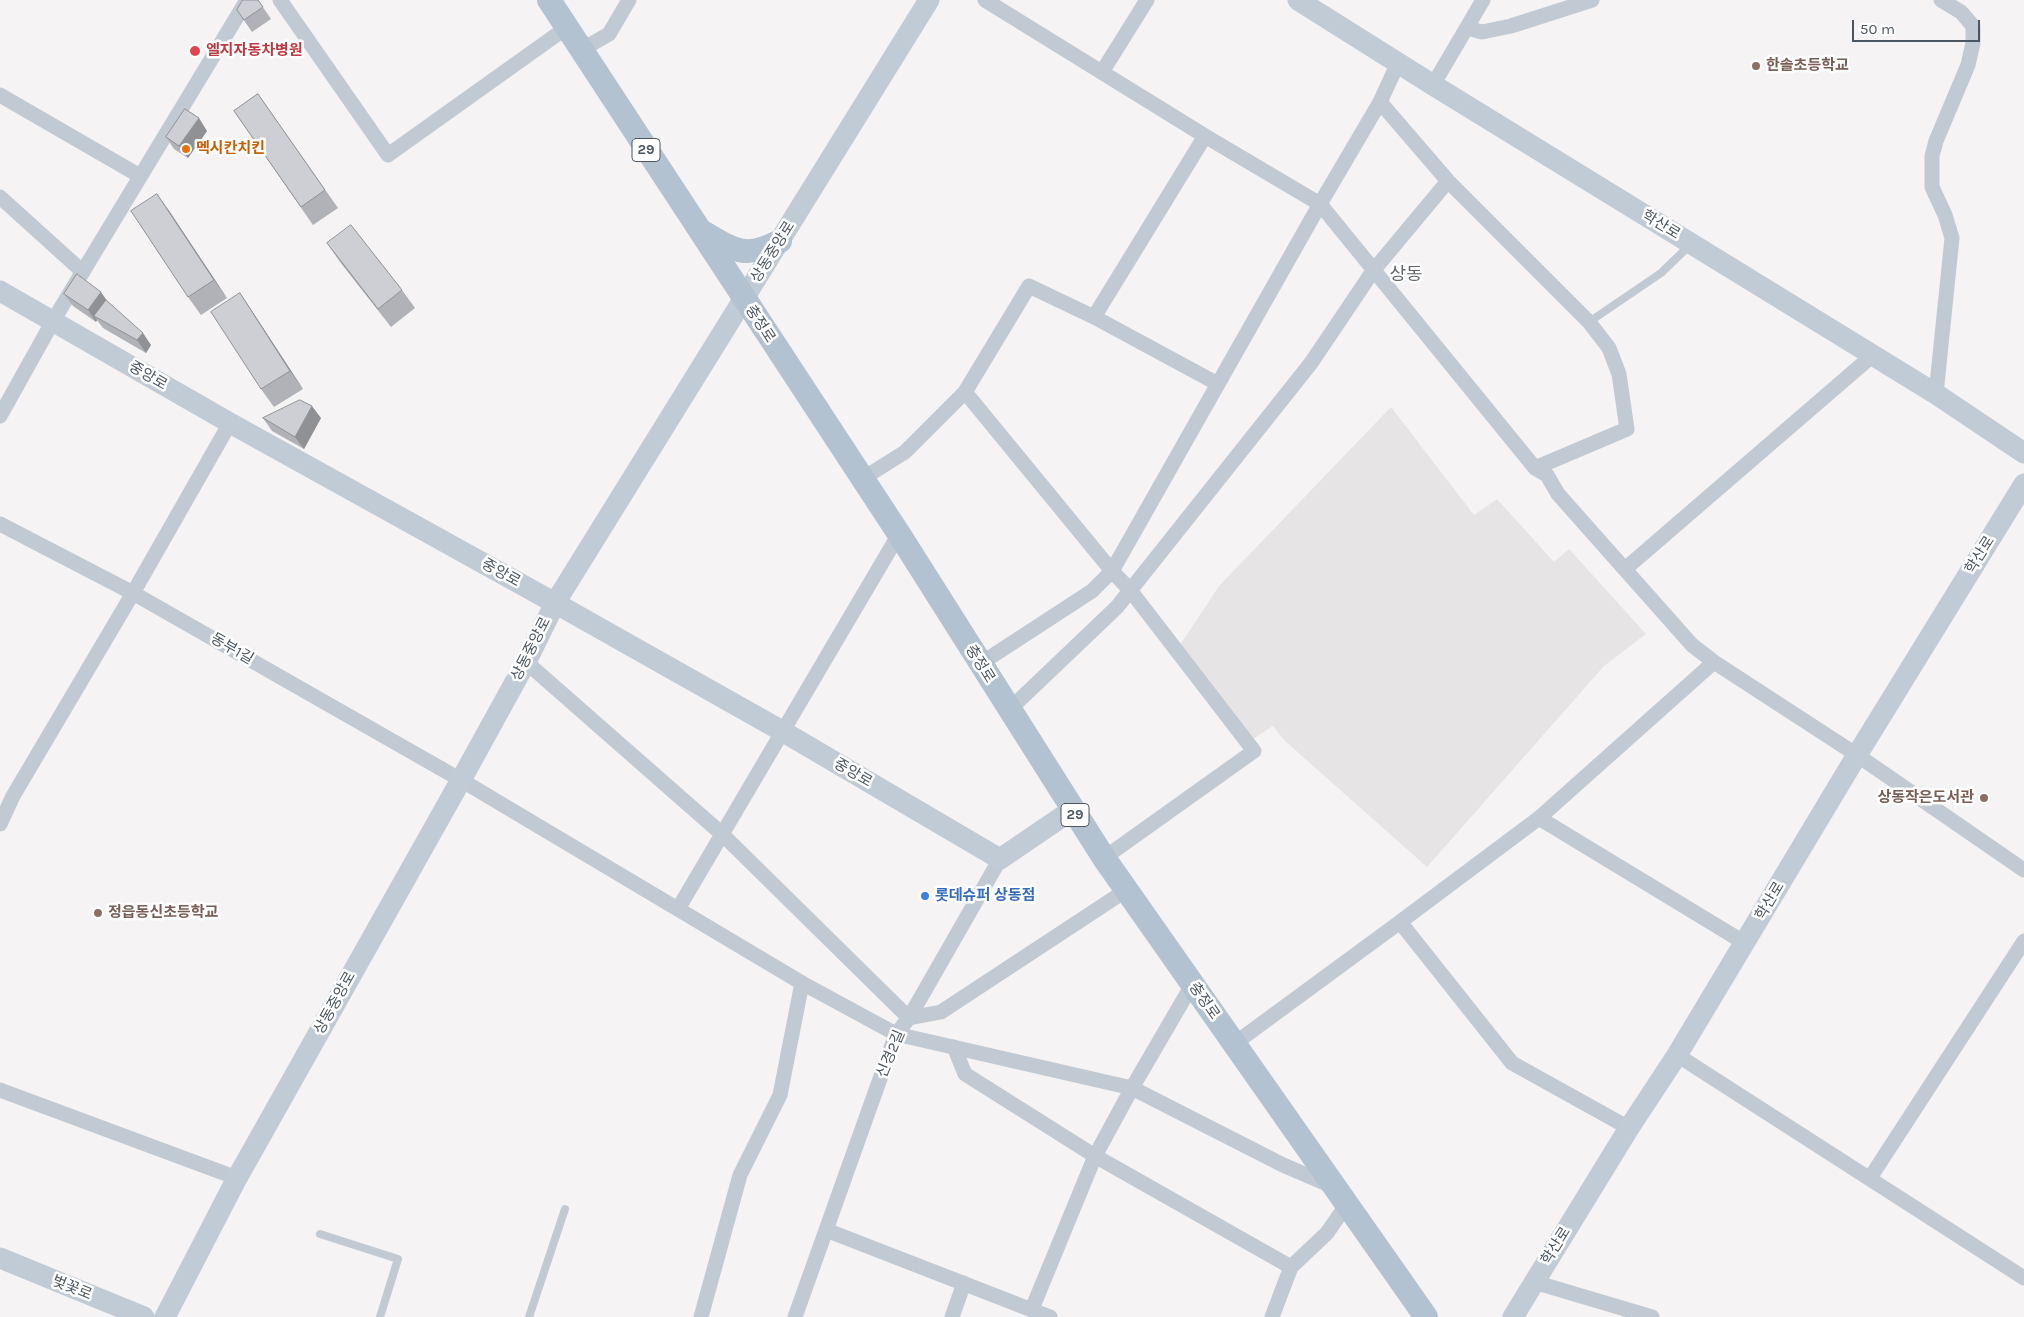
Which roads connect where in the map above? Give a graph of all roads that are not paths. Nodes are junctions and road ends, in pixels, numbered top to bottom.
1 (247, 0) edge
2 (280, 0) edge
3 (549, 0) edge
4 (629, 0) edge
5 (929, 0) edge
6 (985, 0) edge
7 (1147, 0) edge
8 (1298, 0) edge
9 (1483, 0) edge
10 (1592, 0) edge
11 (1941, 0) edge
12 (566, 28) junction
13 (1466, 28) junction
14 (581, 50) junction
15 (1398, 64) junction
16 (1102, 72) junction
17 (1433, 85) junction
18 (0, 95) edge
19 (1380, 102) junction
20 (1205, 136) junction
21 (140, 176) junction
22 (1448, 181) junction
23 (0, 197) edge
24 (1320, 204) junction
25 (698, 230) junction
26 (780, 241) junction
27 (1691, 244) junction
28 (1374, 271) junction
29 (83, 272) junction
30 (0, 291) edge
31 (744, 299) junction
32 (1094, 317) junction
33 (53, 321) junction
34 (1589, 322) junction
35 (1873, 355) junction
36 (1218, 384) junction
37 (965, 392) junction
38 (1936, 394) junction
39 (0, 416) edge
40 (230, 423) junction
41 (2024, 453) edge
42 (1535, 468) junction
43 (862, 479) junction
44 (2024, 484) edge
45 (0, 524) edge
46 (898, 534) junction
47 (1625, 569) junction
48 (1112, 571) junction
49 (1130, 590) junction
50 (133, 593) junction
51 (555, 603) junction
52 (526, 662) junction
53 (1714, 662) junction
54 (980, 664) junction
55 (1009, 710) junction
56 (782, 731) junction
57 (1857, 755) junction
58 (461, 780) junction
59 (0, 788) edge
60 (14, 796) junction
61 (1072, 810) junction
62 (1539, 818) junction
63 (0, 824) edge
64 (722, 834) junction
65 (1104, 858) junction
66 (1000, 859) junction
67 (2024, 870) edge
68 (1126, 890) junction
69 (678, 909) junction
70 (1400, 922) junction
71 (2024, 941) edge
72 (1745, 943) junction
73 (802, 984) junction
74 (1192, 985) junction
75 (909, 1018) junction
76 (896, 1034) junction
77 (1234, 1044) junction
78 (954, 1047) junction
79 (1677, 1055) junction
80 (1132, 1088) junction
81 (0, 1090) edge
82 (1629, 1128) junction
83 (1095, 1156) junction
84 (237, 1178) junction
85 (1870, 1178) junction
86 (1341, 1195) junction
87 (565, 1209) dead end
88 (826, 1230) junction
89 (320, 1234) dead end
90 (0, 1258) edge
91 (1291, 1267) junction
92 (2024, 1278) edge
93 (1534, 1282) junction
94 (964, 1283) junction
95 (1032, 1309) junction
96 (144, 1317) edge
97 (165, 1317) edge
98 (380, 1317) edge
99 (529, 1317) edge
100 (701, 1317) edge
101 (795, 1317) edge
102 (952, 1317) edge
103 (1050, 1317) edge
104 (1272, 1317) edge
105 (1426, 1317) edge
106 (1513, 1317) edge
107 (1652, 1317) edge

1 - 21 street
2 - 12 street
3 - 12 main road, 충정로 / 29
4 - 14 street
5 - 26 street, 상동중앙로
6 - 16 street
7 - 16 street
8 - 15 street, 학산로
9 - 13 street
10 - 13 street
11 - 38 street
12 - 14 main road, 충정로 / 29
13 - 17 street
14 - 25 main road, 충정로 / 29
15 - 17 street, 학산로
15 - 19 street
16 - 20 street
17 - 27 street, 학산로
18 - 21 street
19 - 22 street
19 - 24 street
20 - 24 street
20 - 32 street
21 - 29 street
22 - 28 street
22 - 34 street
23 - 29 street
24 - 28 street
24 - 36 street
25 - 26 main road
25 - 31 main road, 충정로 / 29
26 - 31 street, 상동중앙로
27 - 34 lane
27 - 35 street, 학산로
28 - 42 street
28 - 49 street
29 - 33 street
30 - 33 street, 중앙로
31 - 43 main road, 충정로 / 29
31 - 51 street, 상동중앙로
32 - 36 street
32 - 37 street
33 - 39 street
33 - 40 street, 중앙로
34 - 42 street
35 - 38 street, 학산로
35 - 47 street
36 - 48 street
37 - 43 street
37 - 48 street
38 - 41 street, 학산로
40 - 50 street
40 - 51 street, 중앙로
42 - 47 street
43 - 46 main road, 충정로 / 29
44 - 57 street, 학산로
45 - 50 street, 동부1길
46 - 54 main road, 충정로 / 29
46 - 56 street
47 - 53 street
48 - 49 street
48 - 54 street
49 - 55 street
49 - 65 street
50 - 58 street, 동부1길
50 - 60 street
51 - 52 street, 상동중앙로
51 - 56 street, 중앙로
52 - 58 street, 상동중앙로
52 - 64 street
53 - 57 street
53 - 62 street
54 - 55 main road, 충정로 / 29
55 - 61 main road, 충정로 / 29
56 - 64 street
56 - 66 street, 중앙로
57 - 67 street
57 - 72 street, 학산로
58 - 69 street, 동부1길
58 - 84 street, 상동중앙로
59 - 60 street
60 - 63 street
61 - 65 main road, 충정로 / 29
61 - 66 street, 신경2길
62 - 70 street
62 - 72 street
64 - 69 street
64 - 75 street
65 - 68 main road, 충정로 / 29
66 - 75 street, 신경2길
68 - 74 main road, 충정로 / 29
68 - 75 street
69 - 73 street, 동부1길
70 - 77 street
70 - 82 street
71 - 85 street
72 - 79 street, 학산로
73 - 76 street, 동부1길
73 - 100 street
74 - 77 main road, 충정로 / 29
74 - 80 street
75 - 76 street, 신경2길
76 - 78 street, 동부1길
76 - 88 street, 신경2길
77 - 86 main road, 충정로 / 29
78 - 80 street, 동부1길
78 - 83 street
79 - 82 street, 학산로
79 - 85 street
80 - 83 street
80 - 86 street, 동부1길
81 - 84 street
82 - 93 street, 학산로
83 - 91 street
83 - 95 street
84 - 97 street, 상동중앙로
85 - 92 street
86 - 91 street
86 - 105 main road, 충정로 / 29
87 - 99 lane
88 - 94 street
88 - 101 street, 신경2길
89 - 98 lane
90 - 96 street, 벚꽃로
91 - 104 street
93 - 106 street, 학산로
93 - 107 street
94 - 95 street
94 - 102 street
95 - 103 street

